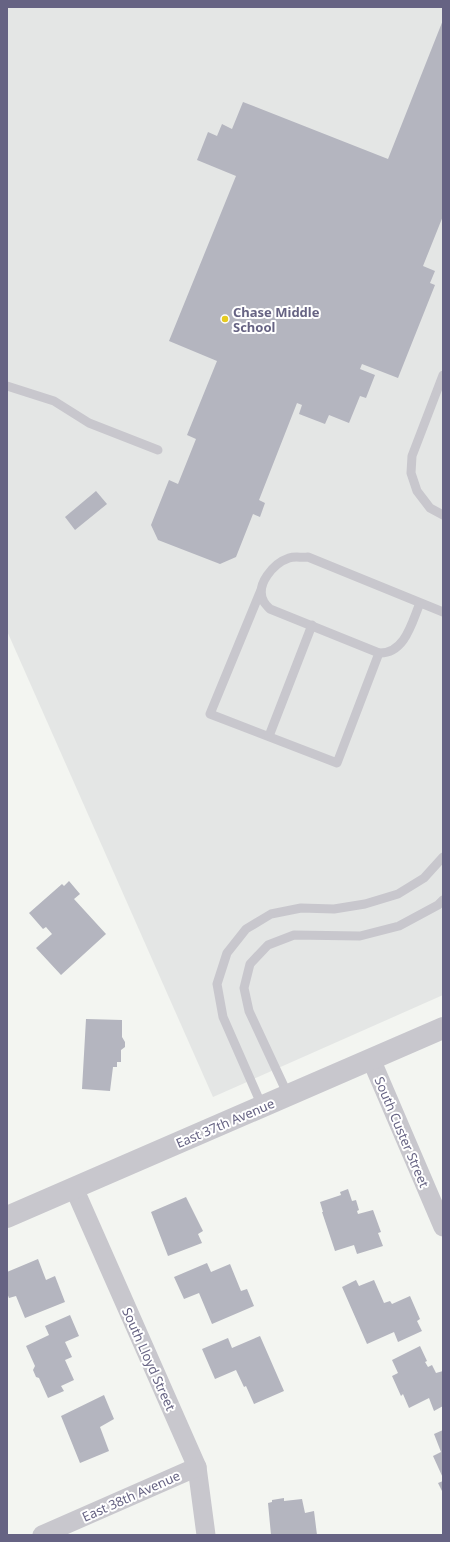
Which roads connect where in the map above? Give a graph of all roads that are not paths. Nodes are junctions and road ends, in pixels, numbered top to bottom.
1 (443, 375) edge
2 (7, 386) edge
3 (158, 450) dead end
4 (443, 515) edge
5 (261, 590) junction
6 (420, 603) junction
7 (443, 612) edge
8 (312, 625) junction
9 (380, 653) junction
10 (269, 736) junction
11 (443, 857) edge
12 (443, 900) edge
13 (443, 1028) edge
14 (371, 1059) junction
15 (288, 1096) junction
16 (262, 1106) junction
17 (74, 1188) junction
18 (7, 1217) edge
19 (443, 1227) edge
20 (197, 1467) junction
21 (42, 1535) edge
22 (206, 1535) edge

1 - 4 lane
2 - 3 lane
5 - 6 lane
5 - 8 lane
5 - 10 lane
6 - 7 lane
6 - 9 lane
8 - 9 lane
8 - 10 lane
9 - 10 lane
11 - 16 lane
12 - 15 lane
13 - 14 street, East 37th Avenue
14 - 15 street, East 37th Avenue
14 - 19 street, South Custer Street
15 - 16 street, East 37th Avenue
16 - 17 street, East 37th Avenue
17 - 18 street, East 37th Avenue
17 - 20 street, South Lloyd Street
20 - 21 street, East 38th Avenue
20 - 22 street, South Lloyd Street

